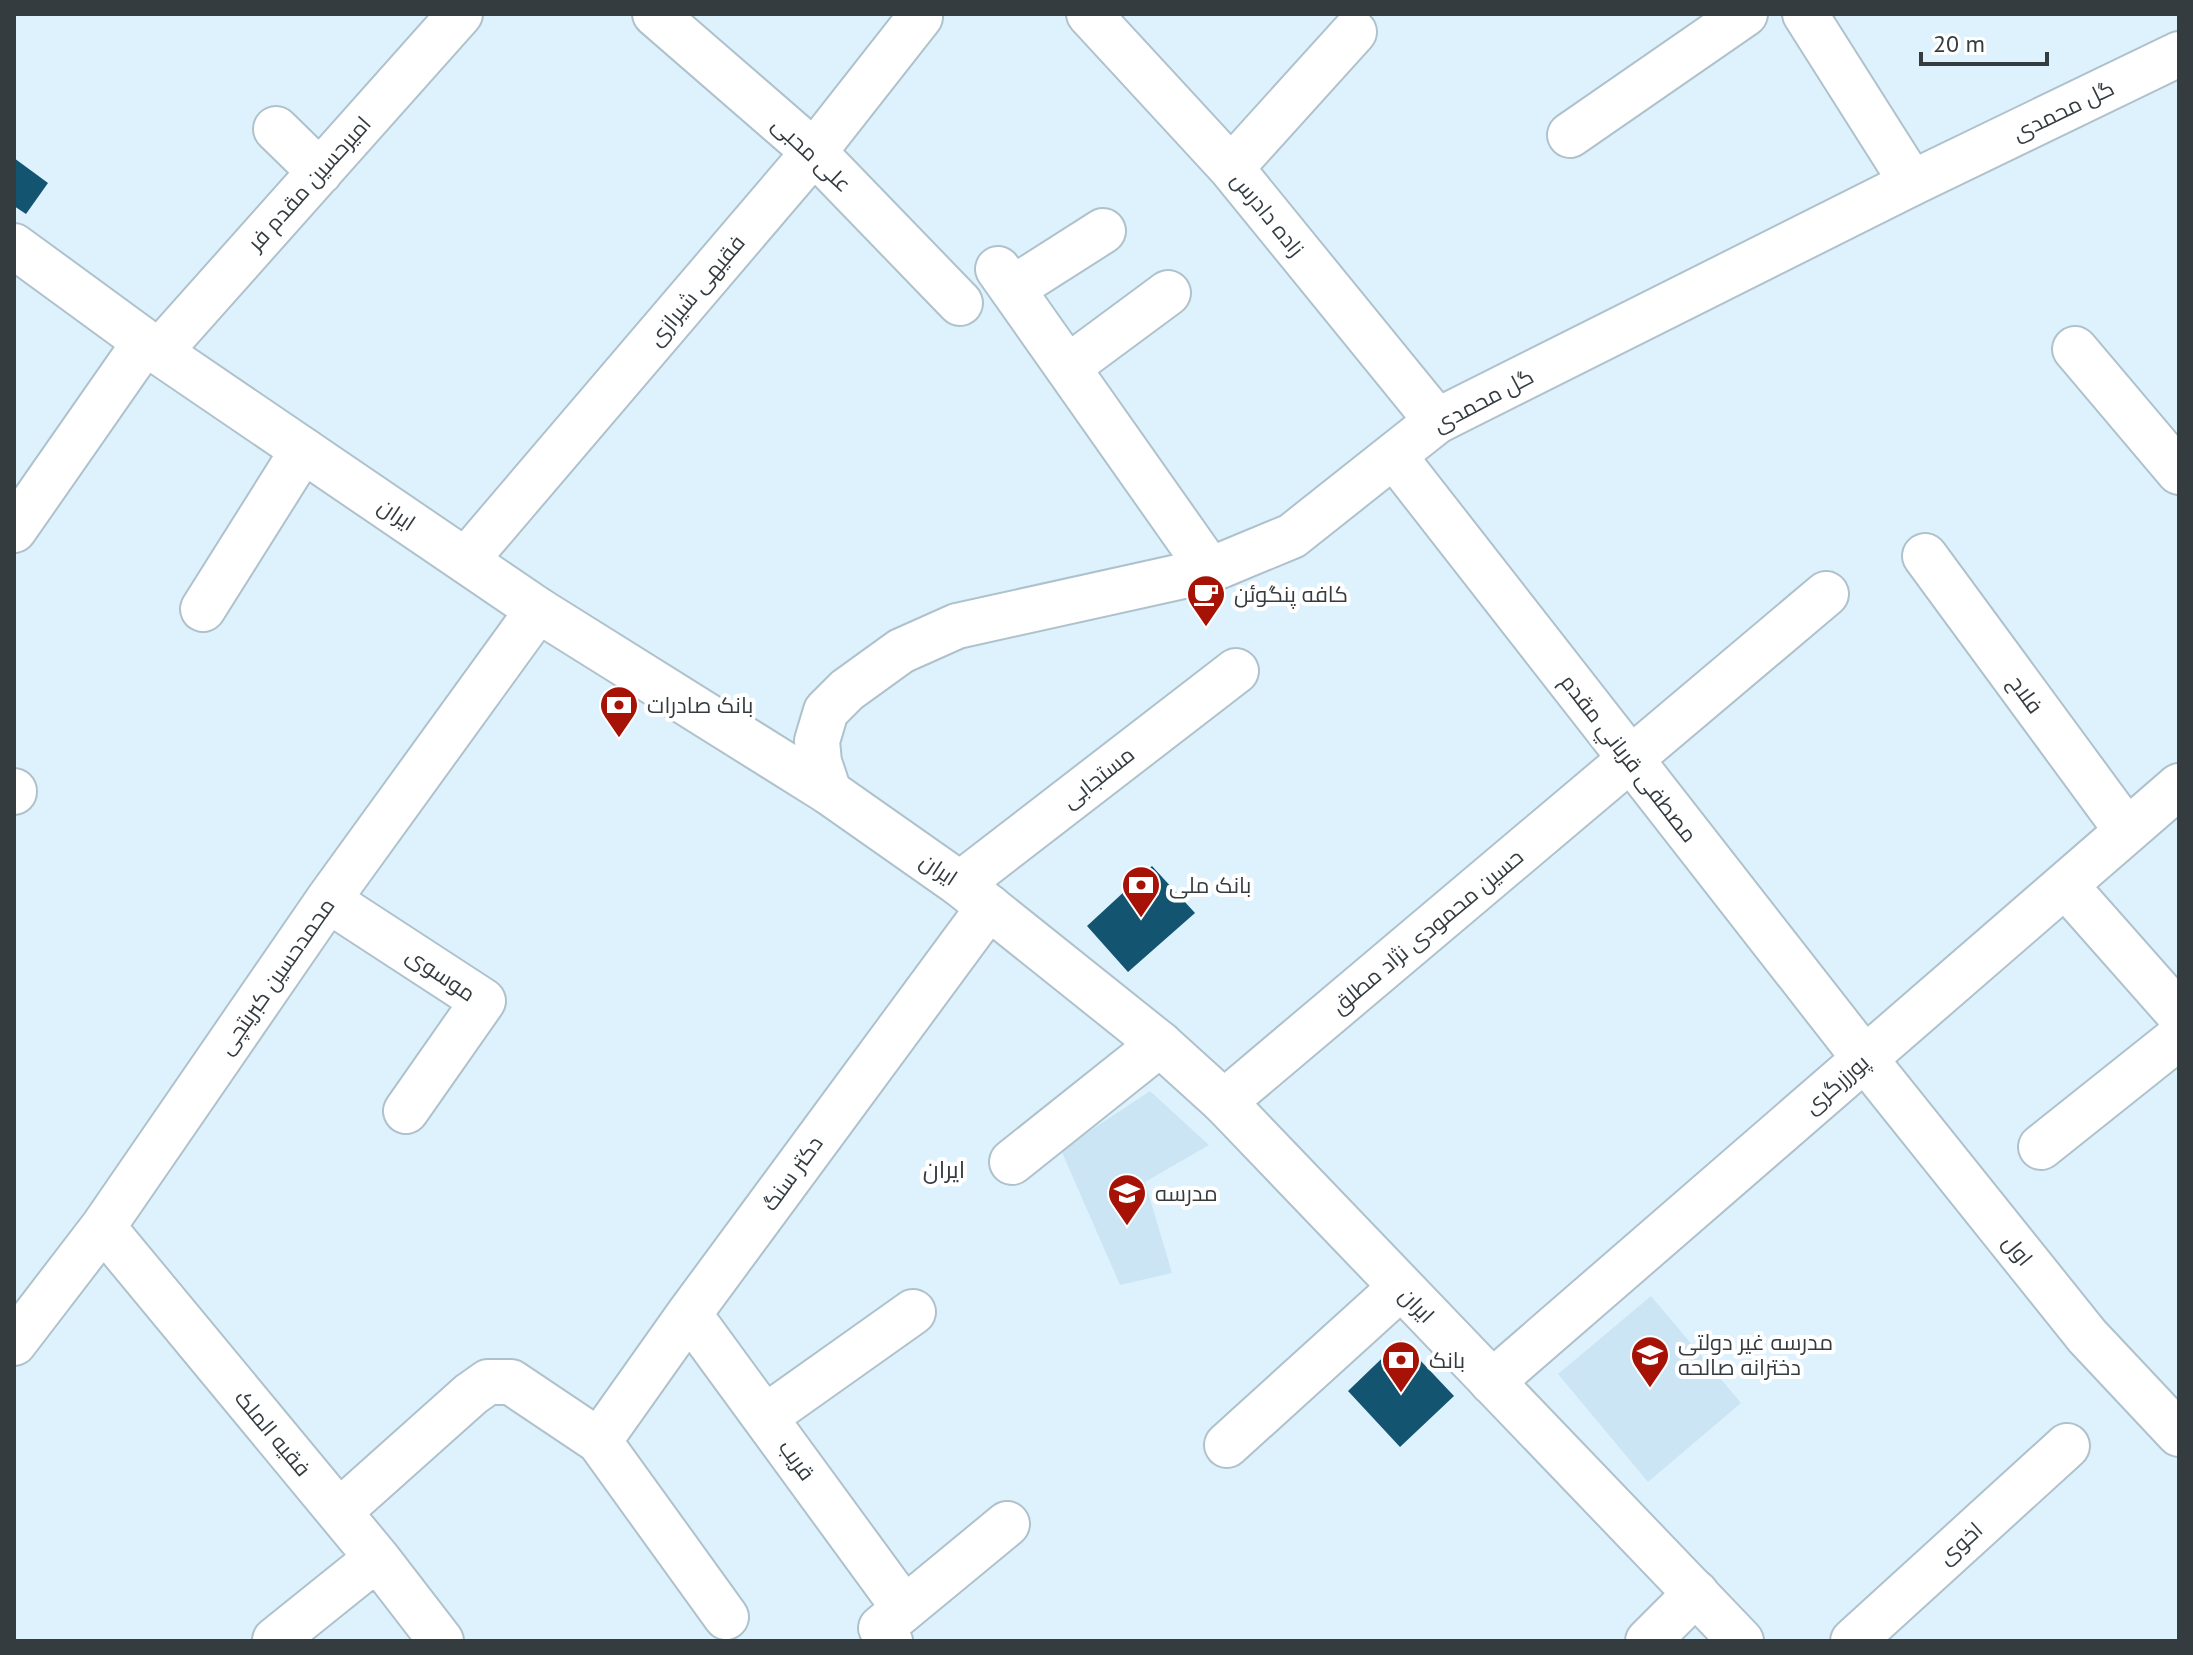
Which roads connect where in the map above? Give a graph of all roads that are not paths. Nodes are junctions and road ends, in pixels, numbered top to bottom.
1 (460, 14) edge
2 (655, 14) edge
3 (1089, 14) edge
4 (1745, 14) edge
5 (1805, 14) edge
6 (920, 17) dead end
7 (1354, 32) dead end
8 (2179, 54) edge
9 (276, 129) dead end
10 (1570, 135) dead end
11 (814, 152) junction
12 (1231, 168) junction
13 (320, 172) junction
14 (1912, 183) junction
15 (1103, 231) dead end
16 (14, 246) edge
17 (1168, 293) dead end
18 (960, 303) dead end
19 (152, 347) junction
20 (2075, 349) dead end
21 (1068, 367) junction
22 (1437, 421) junction
23 (303, 450) junction
24 (1394, 456) junction
25 (2179, 472) edge
26 (15, 526) edge
27 (1925, 556) dead end
28 (466, 560) junction
29 (1210, 570) junction
30 (1826, 594) dead end
31 (203, 609) dead end
32 (538, 610) junction
33 (1236, 671) dead end
34 (1631, 760) junction
35 (2179, 786) edge
36 (829, 792) junction
37 (2127, 831) junction
38 (2065, 885) junction
39 (974, 895) junction
40 (328, 900) junction
41 (2179, 1014) edge
42 (2179, 1037) edge
43 (1160, 1044) junction
44 (1865, 1059) junction
45 (1224, 1102) junction
46 (406, 1111) dead end
47 (2041, 1147) dead end
48 (1012, 1162) dead end
49 (103, 1227) junction
50 (1400, 1288) junction
51 (913, 1312) dead end
52 (689, 1314) junction
53 (14, 1343) edge
54 (1492, 1382) junction
55 (765, 1417) junction
56 (2179, 1434) edge
57 (599, 1441) junction
58 (1227, 1445) dead end
59 (2067, 1446) dead end
60 (339, 1512) junction
61 (1007, 1524) dead end
62 (377, 1558) junction
63 (1696, 1593) junction
64 (726, 1617) dead end
65 (897, 1624) edge
66 (275, 1640) edge
67 (441, 1641) edge
68 (1648, 1641) edge
69 (1741, 1641) edge
70 (1853, 1641) edge

1 - 13 street, امیرحسین مقدم فر
2 - 11 street, علی محبی
3 - 12 street, زاده دادرس
4 - 10 street
5 - 14 street
6 - 11 street, فقیهی شیرازی
7 - 12 street
8 - 14 street, گل محمدی
9 - 13 street
11 - 18 street, علی محبی
11 - 28 street, فقیهی شیرازی
12 - 22 street, زاده دادرس
13 - 19 street, امیرحسین مقدم فر
14 - 22 street, گل محمدی
15 - 21 street
16 - 19 street, ایران
17 - 21 street
19 - 23 street, ایران
19 - 26 street, امیرحسین مقدم فر
20 - 25 street
21 - 29 street
22 - 24 street, گل محمدی
23 - 28 street, ایران
23 - 31 street
24 - 29 street, گل محمدی
24 - 34 street, مصطفی قرباني مقدم
27 - 37 street, فلاح
28 - 32 street, ایران
29 - 36 street, گل محمدی
30 - 34 street, حسین محمودی نژاد مطلق
32 - 36 street, ایران
32 - 40 street, محمدحسین کبریتچی
33 - 39 street, مستجابی
34 - 44 street, مصطفی قرباني مقدم
34 - 45 street, حسین محمودی نژاد مطلق
35 - 37 street, پورزرگری
36 - 39 street, ایران
37 - 38 street, پورزرگری
38 - 41 street
38 - 44 street, پورزرگری
39 - 43 street, ایران
39 - 52 street, دکتر سنگ
40 - 46 street, موسوی
40 - 49 street, محمدحسین کبریتچی
42 - 47 street
43 - 45 street, ایران
43 - 48 street
44 - 54 street, پورزرگری
44 - 56 street, اول
45 - 50 street, ایران
49 - 53 street, محمدحسین کبریتچی
49 - 60 street, فقیه الملک
50 - 54 street, ایران
50 - 58 street
51 - 55 street
52 - 55 street, قریب
52 - 57 street, دکتر سنگ
54 - 63 street, ایران
55 - 65 street, قریب
57 - 60 street
57 - 64 street
59 - 70 street, اخوی
60 - 62 street, فقیه الملک
61 - 65 street
62 - 66 street
62 - 67 street, فقیه الملک
63 - 68 street
63 - 69 street, ایران

